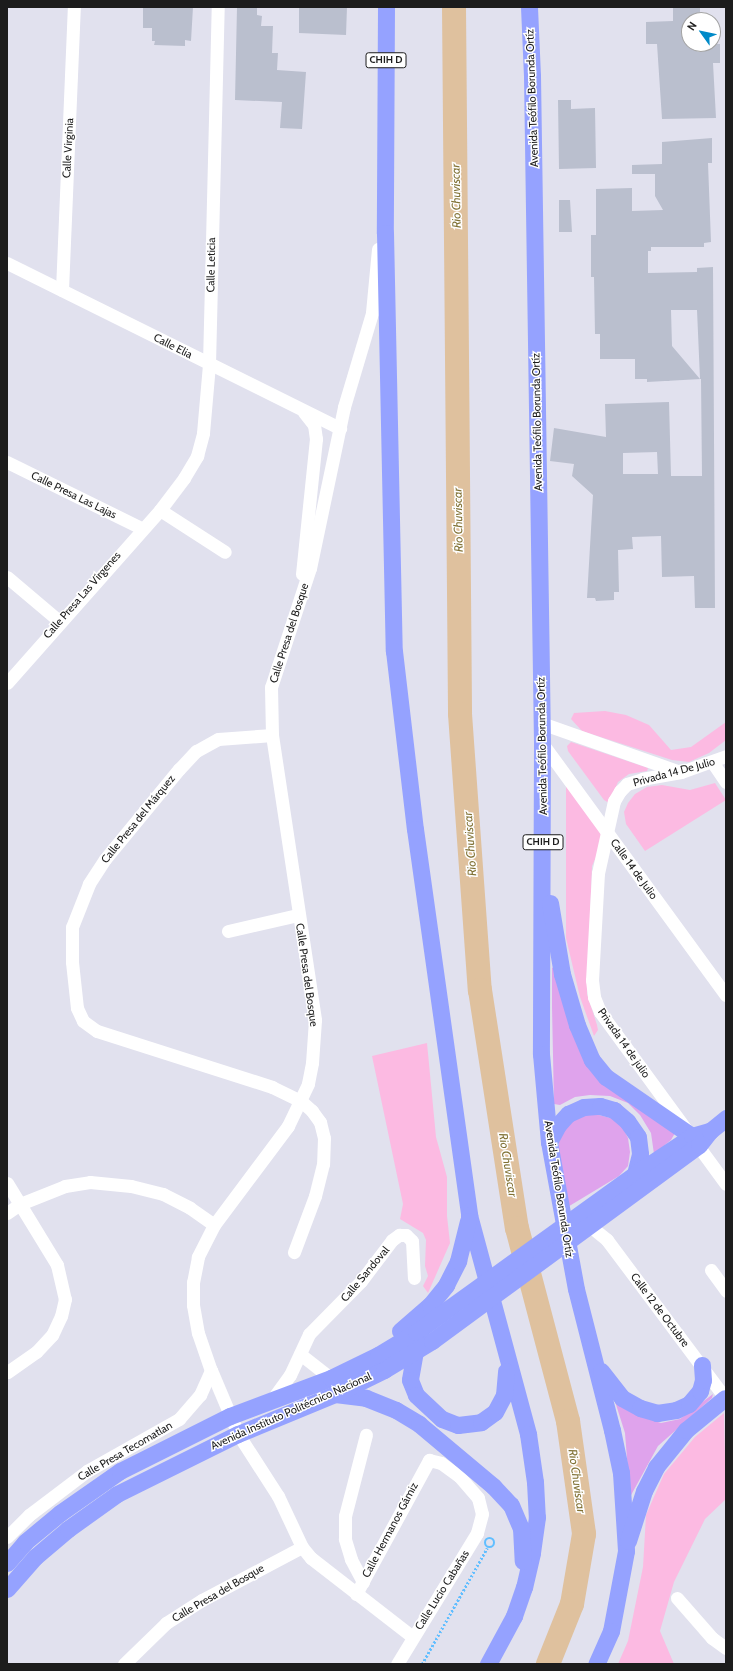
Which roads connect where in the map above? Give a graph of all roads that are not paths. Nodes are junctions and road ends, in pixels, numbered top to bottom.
1 (74, 7) edge
2 (218, 7) edge
3 (386, 7) edge
4 (529, 7) edge
5 (386, 113) junction
6 (7, 263) edge
7 (62, 290) junction
8 (209, 364) junction
9 (303, 410) junction
10 (340, 428) junction
11 (7, 462) edge
12 (160, 510) junction
13 (141, 528) junction
14 (225, 552) dead end
15 (7, 577) edge
16 (301, 602) junction
17 (60, 621) junction
18 (7, 683) edge
19 (541, 723) junction
20 (272, 735) junction
21 (542, 743) junction
22 (726, 756) edge
23 (713, 762) junction
24 (681, 772) junction
25 (726, 782) edge
26 (608, 832) junction
27 (543, 872) junction
28 (298, 915) junction
29 (228, 931) dead end
30 (726, 995) edge
31 (301, 1101) junction
32 (726, 1118) edge
33 (695, 1141) junction
34 (549, 1142) junction
35 (635, 1174) junction
36 (7, 1184) edge
37 (726, 1184) edge
38 (20, 1204) junction
39 (7, 1213) edge
40 (469, 1215) junction
41 (214, 1225) junction
42 (580, 1226) junction
43 (294, 1252) dead end
44 (711, 1270) dead end
45 (414, 1278) dead end
46 (726, 1291) edge
47 (416, 1351) junction
48 (300, 1354) junction
49 (593, 1358) junction
50 (507, 1361) junction
51 (702, 1365) junction
52 (211, 1370) junction
53 (7, 1372) edge
54 (335, 1382) junction
55 (726, 1398) edge
56 (271, 1401) junction
57 (230, 1416) junction
58 (238, 1434) junction
59 (366, 1435) dead end
60 (482, 1514) joint
61 (7, 1537) edge
62 (302, 1547) junction
63 (626, 1551) junction
64 (7, 1563) edge
65 (363, 1582) junction
66 (524, 1587) junction
67 (7, 1589) edge
68 (356, 1594) junction
69 (677, 1598) dead end
70 (413, 1637) junction
71 (726, 1648) edge
72 (124, 1664) edge
73 (397, 1664) edge
74 (488, 1664) edge
75 (596, 1664) edge

1 - 7 street, Calle Virginia
2 - 8 street, Calle Leticia
3 - 5 main road, CHIH D
4 - 19 main road, Avenida Teófilo Borunda Ortíz / CHIH D
5 - 10 street, Calle Presa del Bosque
5 - 40 main road, CHIH D
6 - 7 street, Calle Elia
7 - 8 street, Calle Elia
8 - 9 street, Calle Elia
8 - 12 street, Calle Leticia
9 - 10 street, Calle Elia
9 - 16 street
10 - 16 street, Calle Presa del Bosque
11 - 13 street, Calle Presa Las Lajas
12 - 13 street, Calle Presa Las Vírgenes
12 - 14 street
13 - 17 street, Calle Presa Las Vírgenes
15 - 17 street
16 - 20 street, Calle Presa del Bosque
17 - 18 street, Calle Presa Las Vírgenes
19 - 21 main road, Avenida Teófilo Borunda Ortíz / CHIH D
19 - 24 street
20 - 28 street, Calle Presa del Bosque
20 - 31 street, Calle Presa del Márquez
21 - 26 street, Calle 14 de Julio
21 - 27 main road, Avenida Teófilo Borunda Ortíz / CHIH D
22 - 23 street, Privada 14 De Julio
23 - 24 street, Privada 14 De Julio
23 - 25 street
24 - 26 street, Privada 14 De Julio
26 - 30 street, Calle 14 de Julio
26 - 33 street, Privada 14 de julio
27 - 33 main road
27 - 34 main road, Avenida Teófilo Borunda Ortíz / CHIH D
28 - 29 street
28 - 31 street, Calle Presa del Bosque
31 - 41 street, Calle Presa del Bosque
31 - 43 street
32 - 33 main road, Avenida Instituto Politécnico Nacional
33 - 35 main road, Avenida Instituto Politécnico Nacional
33 - 37 street, Privada 14 de julio
33 - 42 main road, Avenida Instituto Politécnico Nacional
34 - 35 main road
34 - 49 main road, Avenida Teófilo Borunda Ortíz / CHIH D
35 - 42 main road, Avenida Instituto Politécnico Nacional
36 - 38 street
38 - 39 street
38 - 41 street
38 - 53 street
40 - 50 main road, CHIH D
40 - 54 main road
41 - 52 street, Calle Presa del Bosque
42 - 47 main road, Avenida Instituto Politécnico Nacional
42 - 51 street, Calle 12 de Octubre
42 - 54 main road, Avenida Instituto Politécnico Nacional
44 - 46 street
45 - 48 street, Calle Sandoval
47 - 50 main road
47 - 54 main road, Avenida Instituto Politécnico Nacional
48 - 54 street
48 - 56 street
49 - 51 main road
49 - 63 main road, Avenida Teófilo Borunda Ortíz / CHIH D
50 - 66 main road, CHIH D
51 - 55 street, Calle 12 de Octubre
52 - 57 street, Calle Presa del Bosque
52 - 61 street, Calle Presa Tecomatlan
54 - 56 main road, Avenida Instituto Politécnico Nacional
54 - 58 main road, Avenida Instituto Politécnico Nacional
54 - 66 main road
55 - 63 main road
56 - 57 main road, Avenida Instituto Politécnico Nacional
57 - 58 street, Calle Presa del Bosque
57 - 64 main road, Avenida Instituto Politécnico Nacional
58 - 62 street, Calle Presa del Bosque
58 - 67 main road, Avenida Instituto Politécnico Nacional
59 - 65 street
60 - 65 street, Calle Hermanos Gámiz
60 - 70 street, Calle Lucio Cabañas
62 - 68 street, Calle Presa del Bosque
62 - 72 street, Calle Presa del Bosque
63 - 75 main road, Avenida Teófilo Borunda Ortíz / CHIH D
65 - 68 street, Calle Hermanos Gámiz
66 - 74 main road, CHIH D
68 - 70 street, Calle Presa del Bosque
69 - 71 street
70 - 73 street, Calle Lucio Cabañas

